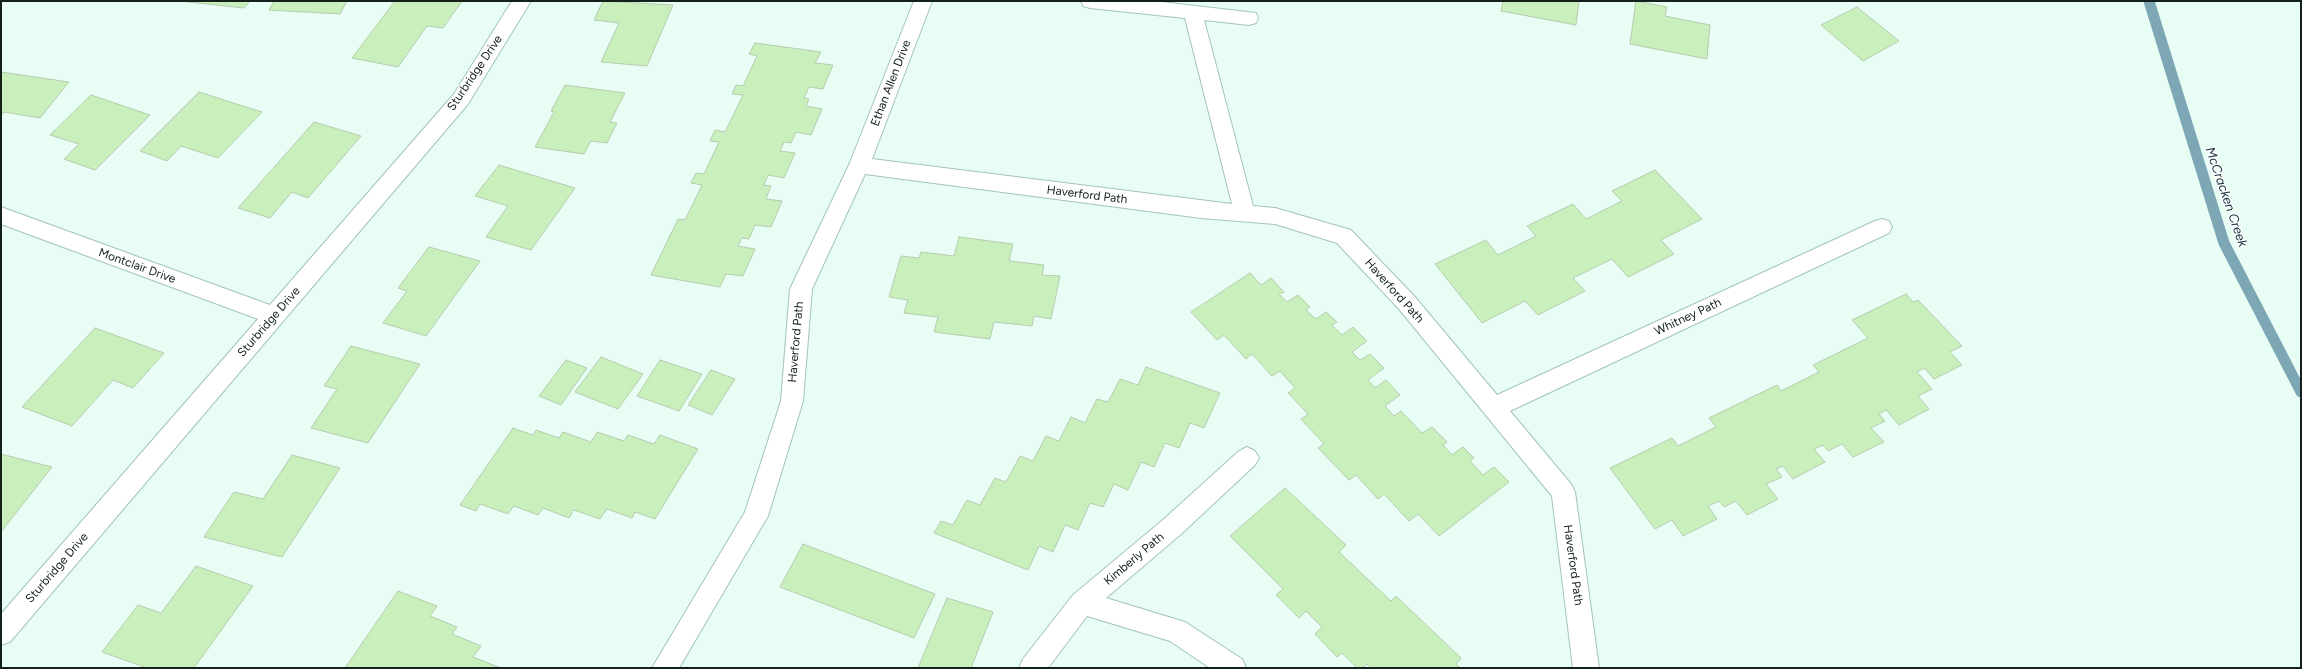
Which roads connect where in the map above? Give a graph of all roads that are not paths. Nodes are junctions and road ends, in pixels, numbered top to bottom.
1 (522, 1) edge
2 (923, 1) edge
3 (1090, 1) edge
4 (1193, 12) junction
5 (1249, 18) dead end
6 (859, 165) junction
7 (1245, 213) junction
8 (1, 215) edge
9 (1882, 227) dead end
10 (274, 316) junction
11 (1493, 408) junction
12 (1247, 458) dead end
13 (1082, 603) junction
14 (1, 633) edge
15 (666, 668) edge
16 (1032, 668) edge
17 (1233, 668) edge
18 (1586, 668) edge

1 - 10 street, Sturbridge Drive
2 - 6 street, Ethan Allen Drive
3 - 4 street
4 - 5 street
4 - 7 street
6 - 7 street, Haverford Path
6 - 15 street, Haverford Path
7 - 11 street, Haverford Path
8 - 10 street, Montclair Drive
9 - 11 street, Whitney Path
10 - 14 street, Sturbridge Drive
11 - 18 street, Haverford Path
12 - 13 street, Kimberly Path
13 - 16 street, Kimberly Path
13 - 17 street

